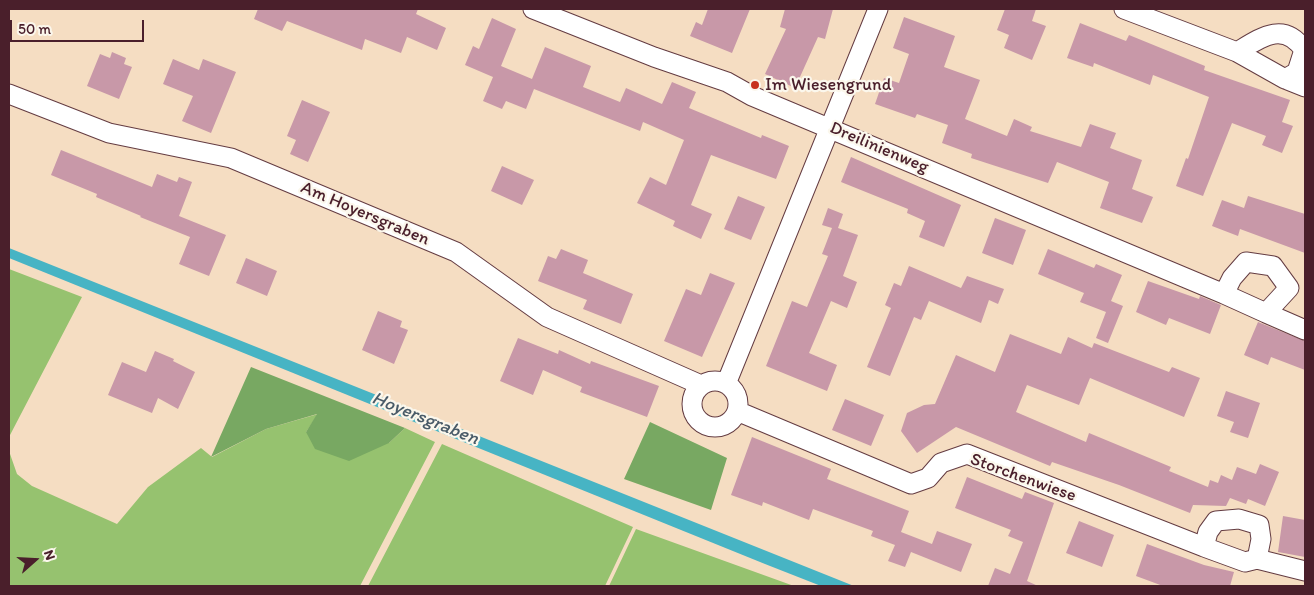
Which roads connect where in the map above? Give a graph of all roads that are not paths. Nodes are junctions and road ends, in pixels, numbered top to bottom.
1 (533, 9) edge
2 (878, 9) edge
3 (1124, 9) edge
4 (1237, 52) junction
5 (1285, 79) junction
6 (1305, 87) edge
7 (9, 94) edge
8 (831, 128) junction
9 (1224, 294) junction
10 (1266, 313) junction
11 (1305, 330) edge
12 (726, 384) junction
13 (701, 385) junction
14 (737, 411) junction
15 (1204, 547) junction
16 (1257, 559) junction
17 (1305, 571) edge

1 - 8 street, Dreilinienweg
2 - 8 street
3 - 4 street
4 - 5 street
4 - 5 street
5 - 6 street
7 - 13 street, Am Hoyersgraben
8 - 9 street, Dreilinienweg
8 - 12 street
9 - 10 street, Dreilinienweg
9 - 10 street
10 - 11 street, Dreilinienweg
12 - 13 street
12 - 14 street
13 - 14 street
14 - 15 street, Storchenwiese
15 - 16 street, Storchenwiese
15 - 16 street
16 - 17 street, Storchenwiese

